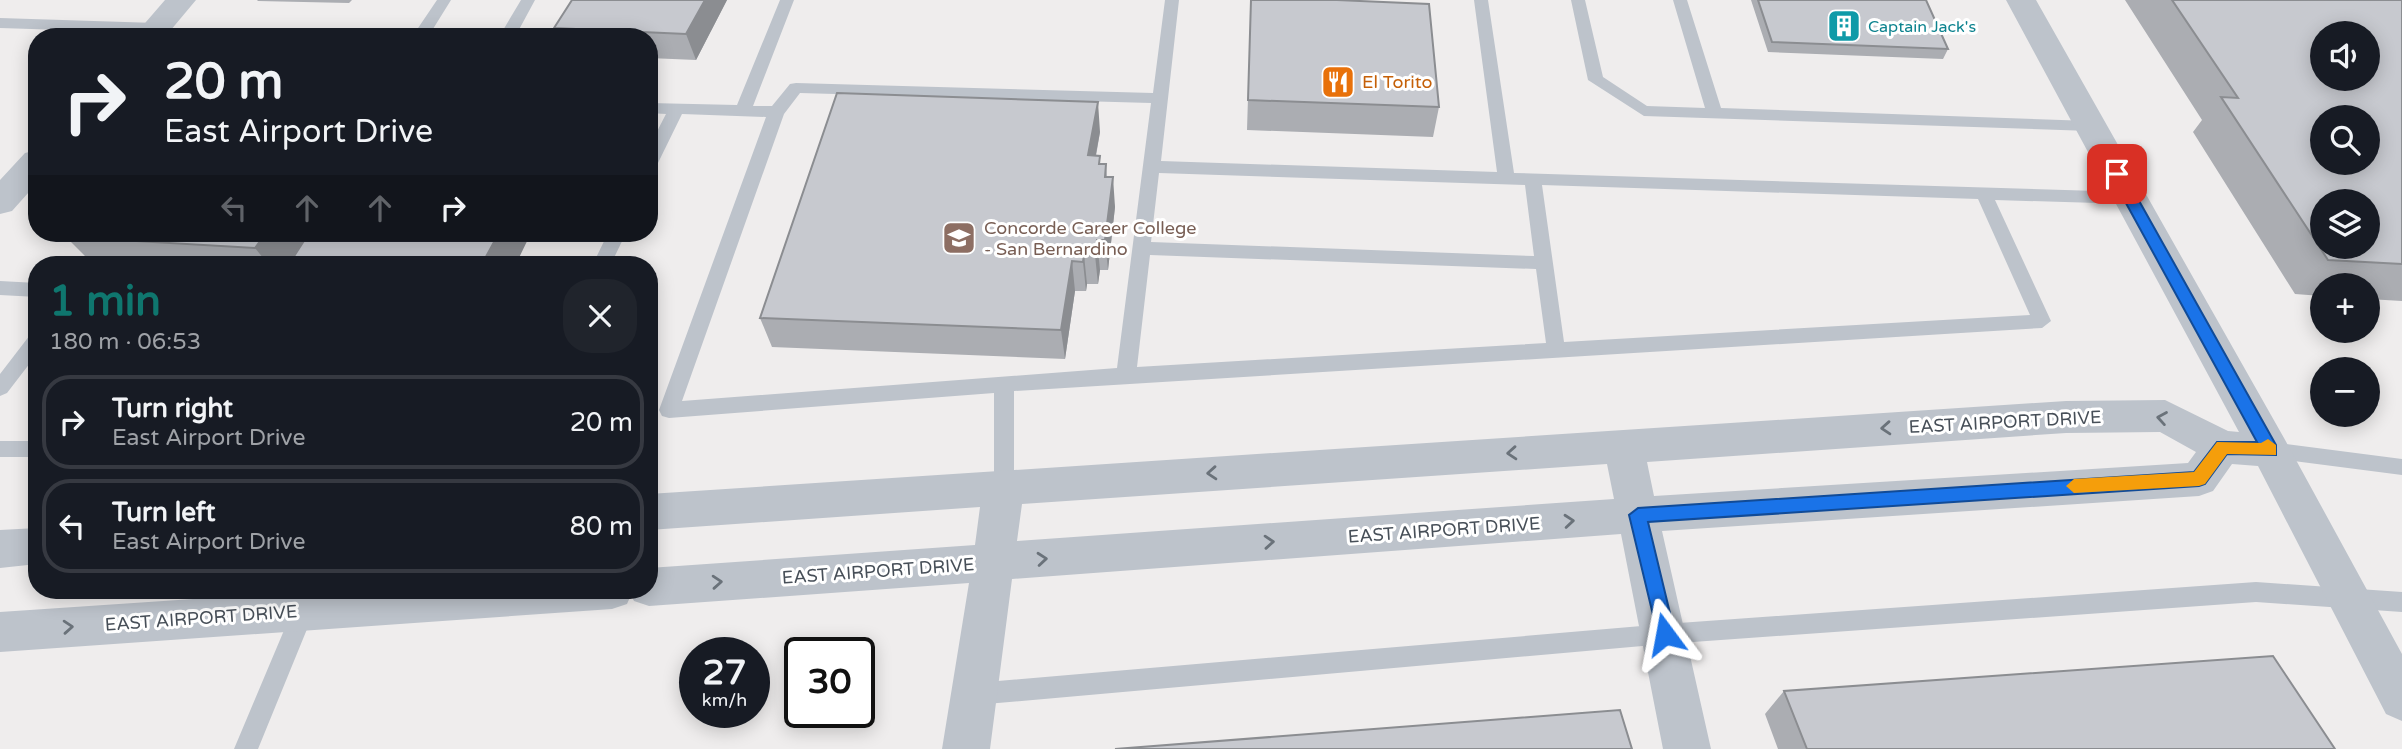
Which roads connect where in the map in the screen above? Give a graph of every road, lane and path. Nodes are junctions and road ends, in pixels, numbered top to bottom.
1 (181, 0) edge
2 (444, 0) edge
3 (528, 0) edge
4 (787, 0) edge
5 (1172, 0) edge
6 (1480, 0) edge
7 (1578, 0) edge
8 (1681, 0) edge
9 (2021, 0) edge
10 (0, 23) edge
11 (84, 28) edge
12 (156, 28) edge
13 (425, 28) edge
14 (512, 28) edge
15 (1160, 98) junction
16 (658, 108) edge
17 (676, 109) junction
18 (743, 111) junction
19 (776, 113) junction
20 (1715, 114) junction
21 (2090, 126) junction
22 (658, 146) edge
23 (1151, 167) junction
24 (28, 171) edge
25 (1506, 178) junction
26 (1533, 179) junction
27 (1984, 194) junction
28 (2130, 198) junction
29 (0, 202) edge
30 (1141, 248) junction
31 (1544, 262) junction
32 (0, 288) edge
33 (28, 290) edge
34 (1556, 349) junction
35 (28, 352) edge
36 (1125, 376) junction
37 (1004, 384) junction
38 (0, 388) edge
39 (1623, 445) junction
40 (2222, 447) junction
41 (0, 449) edge
42 (28, 449) edge
43 (2270, 450) junction
44 (2402, 467) edge
45 (1003, 488) junction
46 (658, 511) edge
47 (1638, 515) junction
48 (28, 547) edge
49 (0, 549) edge
50 (993, 563) junction
51 (658, 586) edge
52 (338, 599) edge
53 (2349, 599) junction
54 (308, 600) edge
55 (2402, 602) edge
56 (0, 632) edge
57 (1665, 634) junction
58 (975, 694) junction
59 (2402, 699) edge
60 (246, 749) edge
61 (966, 749) edge
62 (1687, 749) edge

1 - 12 street
2 - 13 lane
3 - 14 lane
4 - 18 lane
5 - 15 lane
6 - 25 lane
7 - 20 lane
8 - 20 lane
9 - 21 street
10 - 11 lane
15 - 19 lane
15 - 23 lane
16 - 17 lane
17 - 18 lane
17 - 22 lane
18 - 19 lane
19 - 37 lane
20 - 21 lane
21 - 28 street
23 - 25 lane
23 - 30 lane
24 - 29 street
25 - 26 lane
26 - 27 lane
26 - 31 lane
27 - 28 lane
27 - 34 lane
28 - 43 street
30 - 31 lane
30 - 36 lane
31 - 34 lane
32 - 33 lane
34 - 36 lane
35 - 38 lane
36 - 37 lane
37 - 45 lane
40 -> 39 street, EAST AIRPORT DRIVE
39 -> 45 street, EAST AIRPORT DRIVE
39 - 47 street
40 - 43 street, EAST AIRPORT DRIVE
40 - 47 street, EAST AIRPORT DRIVE
41 - 42 lane
43 - 44 lane
43 - 53 street
45 - 46 street, EAST AIRPORT DRIVE
45 - 50 street
50 -> 47 street, EAST AIRPORT DRIVE
47 - 57 street
48 - 49 street
51 -> 50 street, EAST AIRPORT DRIVE
50 - 58 street
52 - 54 street, EAST AIRPORT DRIVE
53 - 55 lane
53 - 57 lane
53 - 59 street
56 -> 54 street, EAST AIRPORT DRIVE
54 - 60 lane
57 - 58 lane
57 - 62 street
58 - 61 street

